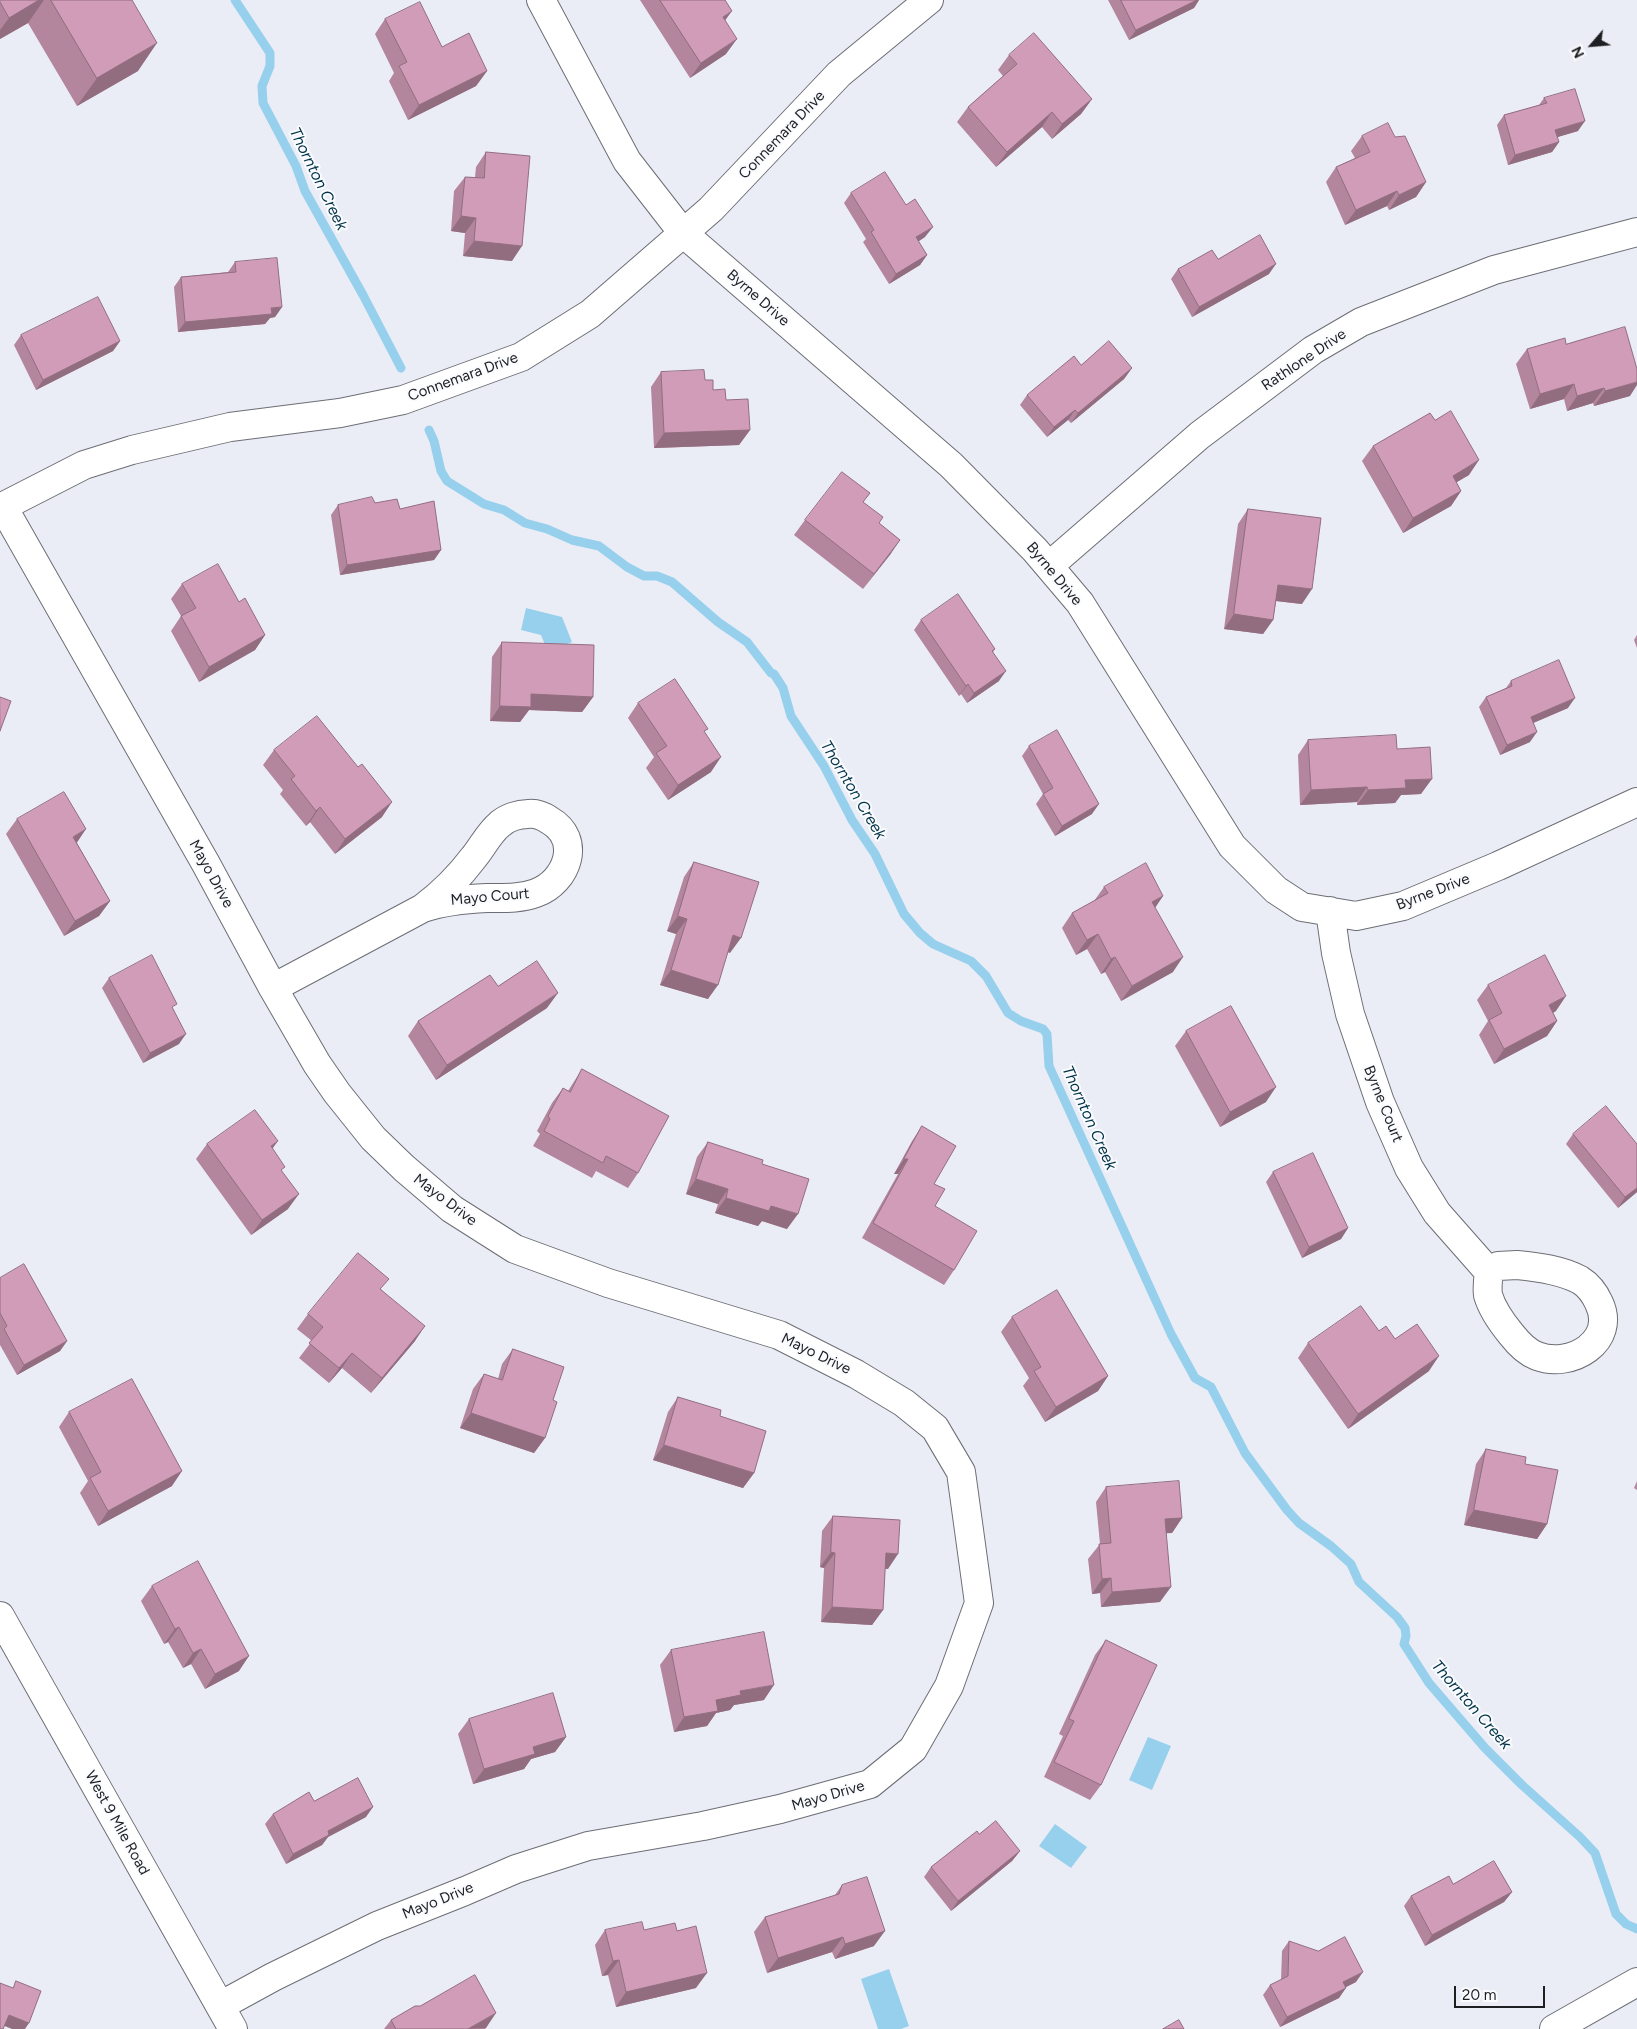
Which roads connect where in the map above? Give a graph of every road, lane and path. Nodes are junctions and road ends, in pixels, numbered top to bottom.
1 (541, 0) edge
2 (929, 0) edge
3 (1637, 232) edge
4 (684, 233) junction
5 (2, 508) edge
6 (1049, 566) junction
7 (1637, 802) edge
8 (423, 908) junction
9 (1330, 911) junction
10 (273, 988) junction
11 (1489, 1272) dead end
12 (0, 1616) edge
13 (1637, 1982) edge
14 (227, 2018) edge
15 (1554, 2029) edge

1 - 4 street, Byrne Drive
2 - 4 street, Connemara Drive
3 - 6 street, Rathlone Drive
4 - 5 street, Connemara Drive
4 - 6 street, Byrne Drive
5 - 10 street, Mayo Drive
6 - 9 street, Byrne Drive
7 - 9 street, Byrne Drive
8 - 8 street, Mayo Court
8 - 10 street, Mayo Court
9 - 11 street, Byrne Court
10 - 14 street, Mayo Drive
12 - 14 street, West 9 Mile Road
13 - 15 street

